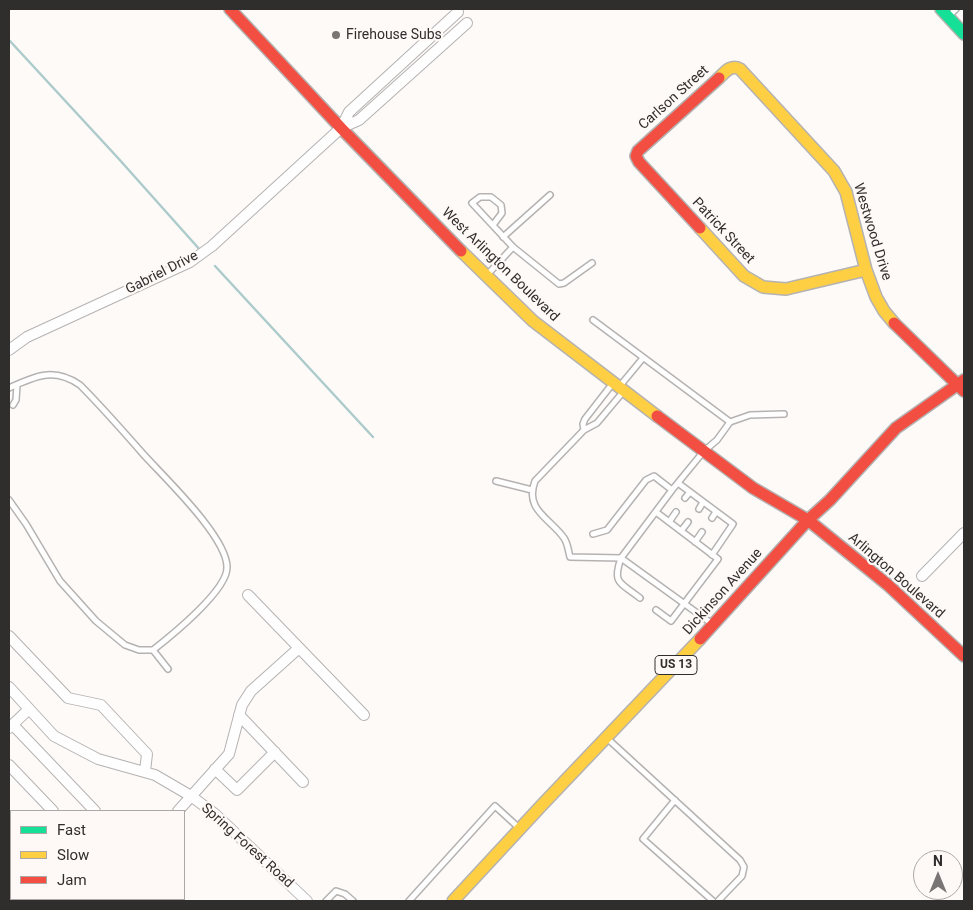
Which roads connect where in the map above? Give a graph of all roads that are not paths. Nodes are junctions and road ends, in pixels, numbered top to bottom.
1 (230, 9) edge
2 (949, 11) edge
3 (458, 12) dead end
4 (467, 23) dead end
5 (964, 34) edge
6 (736, 66) joint
7 (341, 128) junction
8 (636, 156) joint
9 (550, 195) dead end
10 (493, 225) junction
11 (503, 236) junction
12 (513, 246) junction
13 (592, 263) dead end
14 (866, 270) junction
15 (486, 276) junction
16 (593, 320) dead end
17 (9, 350) edge
18 (643, 358) junction
19 (17, 385) junction
20 (962, 385) edge
21 (618, 387) junction
22 (9, 388) edge
23 (13, 405) dead end
24 (784, 414) dead end
25 (730, 422) junction
26 (584, 430) junction
27 (704, 451) junction
28 (496, 482) dead end
29 (678, 483) junction
30 (532, 490) junction
31 (672, 490) junction
32 (690, 492) junction
33 (685, 498) dead end
34 (9, 500) edge
35 (703, 502) junction
36 (699, 509) dead end
37 (656, 512) junction
38 (676, 512) dead end
39 (716, 512) junction
40 (712, 518) dead end
41 (808, 520) junction
42 (669, 522) junction
43 (688, 522) dead end
44 (681, 531) junction
45 (702, 532) dead end
46 (964, 533) edge
47 (593, 534) dead end
48 (695, 542) junction
49 (712, 555) junction
50 (621, 558) junction
51 (922, 576) dead end
52 (248, 595) dead end
53 (640, 598) dead end
54 (684, 604) junction
55 (656, 610) dead end
56 (713, 624) junction
57 (9, 636) edge
58 (299, 648) junction
59 (153, 650) junction
60 (964, 654) edge
61 (168, 669) dead end
62 (9, 687) edge
63 (29, 709) junction
64 (239, 715) junction
65 (364, 715) dead end
66 (11, 727) edge
67 (606, 738) junction
68 (275, 752) junction
69 (9, 765) edge
70 (215, 769) junction
71 (145, 771) junction
72 (303, 782) dead end
73 (190, 796) junction
74 (675, 800) junction
75 (52, 810) edge
76 (94, 810) edge
77 (179, 810) edge
78 (520, 828) junction
79 (307, 901) edge
80 (326, 901) edge
81 (353, 901) edge
82 (409, 901) edge
83 (453, 901) edge
84 (713, 901) edge
85 (718, 901) edge

1 - 7 main road, West Arlington Boulevard
2 - 5 main road
3 - 7 street
4 - 7 street
6 - 8 main road, Carlson Street
6 - 14 main road, Westwood Drive
7 - 15 main road, West Arlington Boulevard
7 - 17 street, Gabriel Drive
8 - 14 main road, Patrick Street
9 - 11 lane
10 - 10 lane
10 - 11 lane
11 - 12 lane
12 - 13 lane
12 - 15 lane
14 - 20 main road, Westwood Drive
15 - 21 main road, West Arlington Boulevard
16 - 18 lane
18 - 21 lane
18 - 25 lane
19 - 22 lane
19 - 23 lane
19 - 59 lane
20 - 41 main road, Dickinson Avenue / US 13
21 - 26 lane
21 - 26 lane
21 - 27 main road, West Arlington Boulevard
24 - 25 lane
25 - 27 lane
26 - 30 lane
27 - 29 lane
27 - 41 main road, West Arlington Boulevard
28 - 30 lane
29 - 31 lane
29 - 32 lane
30 - 50 lane
31 - 37 lane
31 - 47 lane
32 - 33 lane
32 - 35 lane
34 - 59 lane
35 - 36 lane
35 - 39 lane
37 - 42 lane
37 - 50 lane
38 - 42 lane
39 - 40 lane
39 - 49 lane
41 - 56 main road, Dickinson Avenue / US 13
41 - 60 main road, Arlington Boulevard
42 - 44 lane
43 - 44 lane
44 - 48 lane
45 - 48 lane
46 - 51 street
48 - 49 lane
49 - 54 lane
50 - 53 lane
50 - 54 lane
52 - 58 street
54 - 55 lane
54 - 56 lane
56 - 67 main road, Dickinson Avenue / US 13
57 - 71 street
58 - 64 street
58 - 65 street
59 - 61 lane
62 - 63 street, Spring Forest Road
63 - 66 street
63 - 71 street, Spring Forest Road
64 - 68 street
64 - 70 street
66 - 76 street
67 - 74 lane
67 - 78 main road, Dickinson Avenue / US 13
68 - 70 street
68 - 72 street
69 - 75 street
70 - 73 street
71 - 73 street, Spring Forest Road
73 - 77 street
73 - 79 street, Spring Forest Road
74 - 84 lane
74 - 85 lane
78 - 82 lane
78 - 83 main road, Dickinson Avenue / US 13
80 - 81 lane

